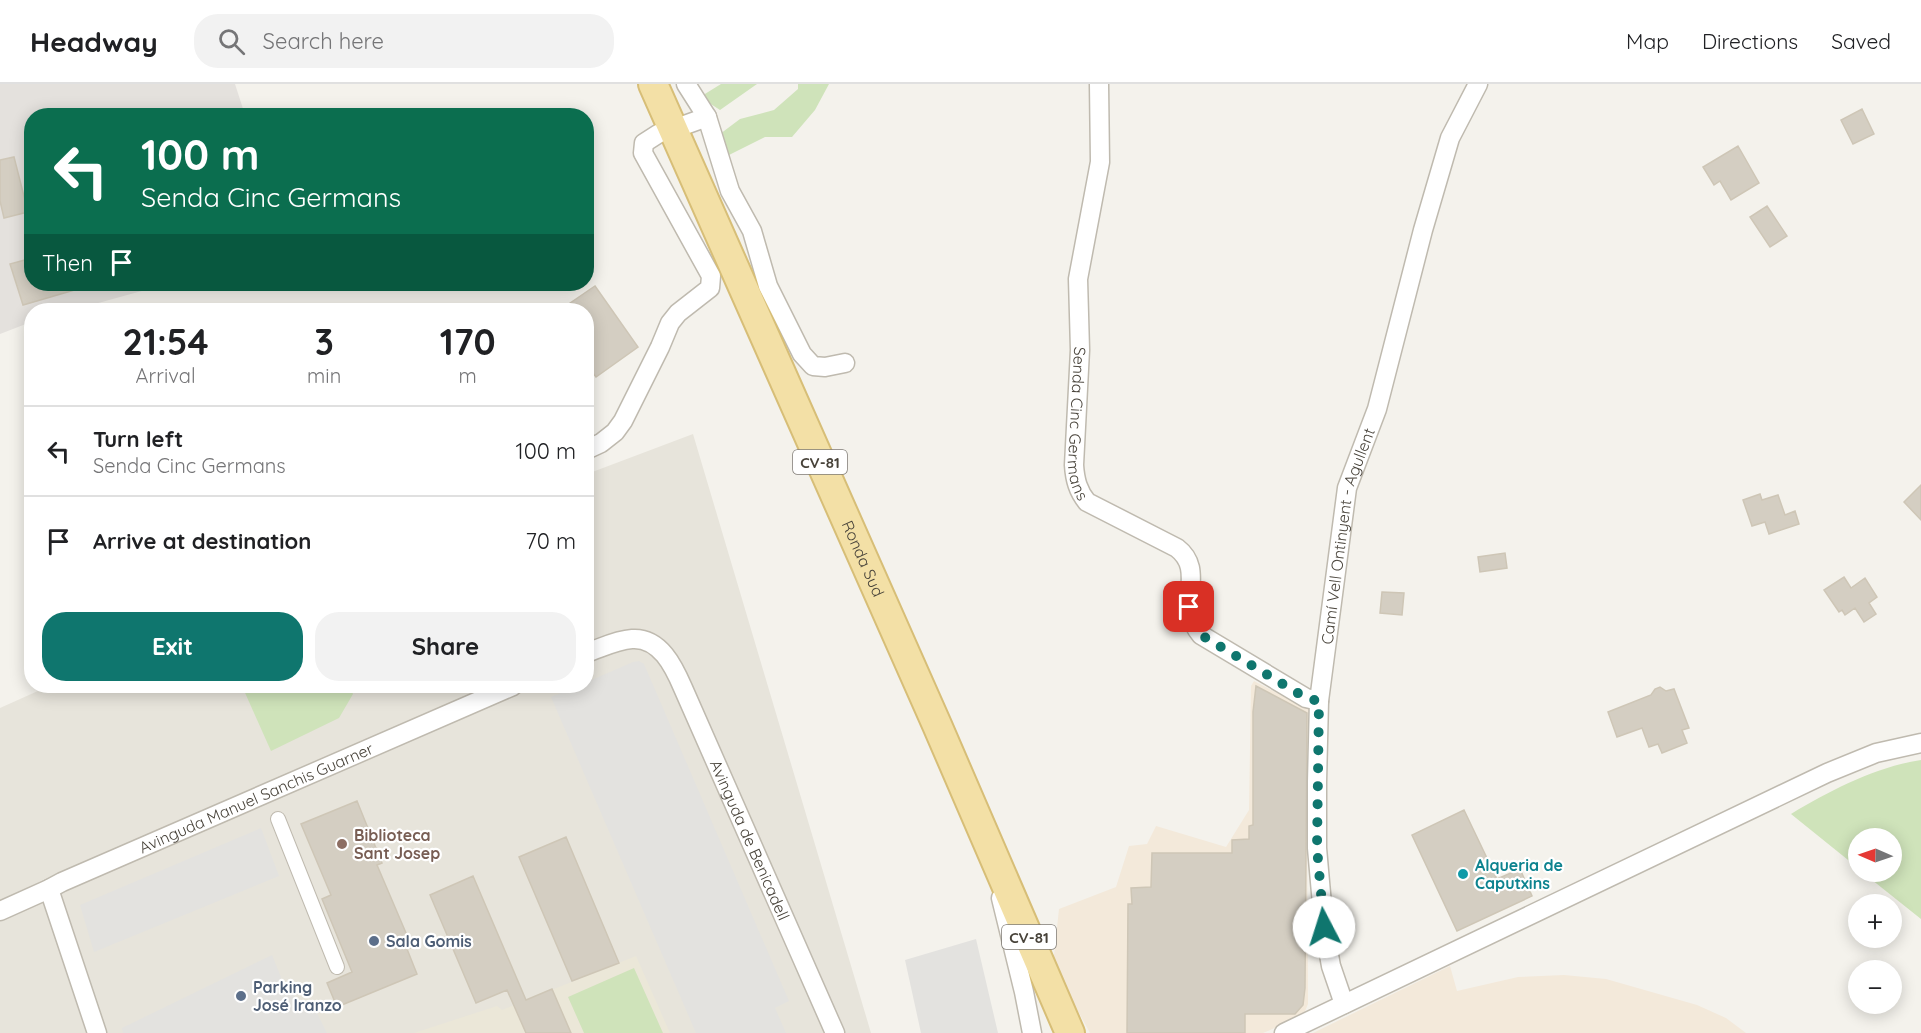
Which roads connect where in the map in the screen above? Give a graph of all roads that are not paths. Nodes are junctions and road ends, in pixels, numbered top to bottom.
1 (653, 84) edge
2 (686, 84) edge
3 (1099, 84) edge
4 (1478, 84) edge
5 (707, 117) junction
6 (682, 126) dead end
7 (658, 134) dead end
8 (845, 363) dead end
9 (594, 446) edge
10 (594, 651) edge
11 (497, 693) edge
12 (1319, 701) junction
13 (1921, 743) edge
14 (278, 819) dead end
15 (987, 841) junction
16 (49, 889) junction
17 (0, 912) edge
18 (337, 967) dead end
19 (1344, 1004) junction
20 (1290, 1032) edge
21 (97, 1033) edge
22 (835, 1033) edge
23 (1032, 1033) edge
24 (1070, 1033) edge

1 - 15 main road, Ronda Sud / CV-81
2 - 5 street
3 - 12 street, Senda Cinc Germans
4 - 12 street, Camí Vell Ontinyent - Agullent
5 - 6 street
5 - 8 street
7 - 9 street
10 - 22 street, Avinguda de Benicadell
11 - 16 street, Avinguda Manuel Sanchis Guarner
12 - 19 street, Camí Vell Ontinyent - Agullent
13 - 19 street
14 - 18 street
15 - 23 street
15 - 24 main road, Ronda Sud / CV-81
16 - 17 street, Avinguda Manuel Sanchis Guarner
16 - 21 street
19 - 20 street

